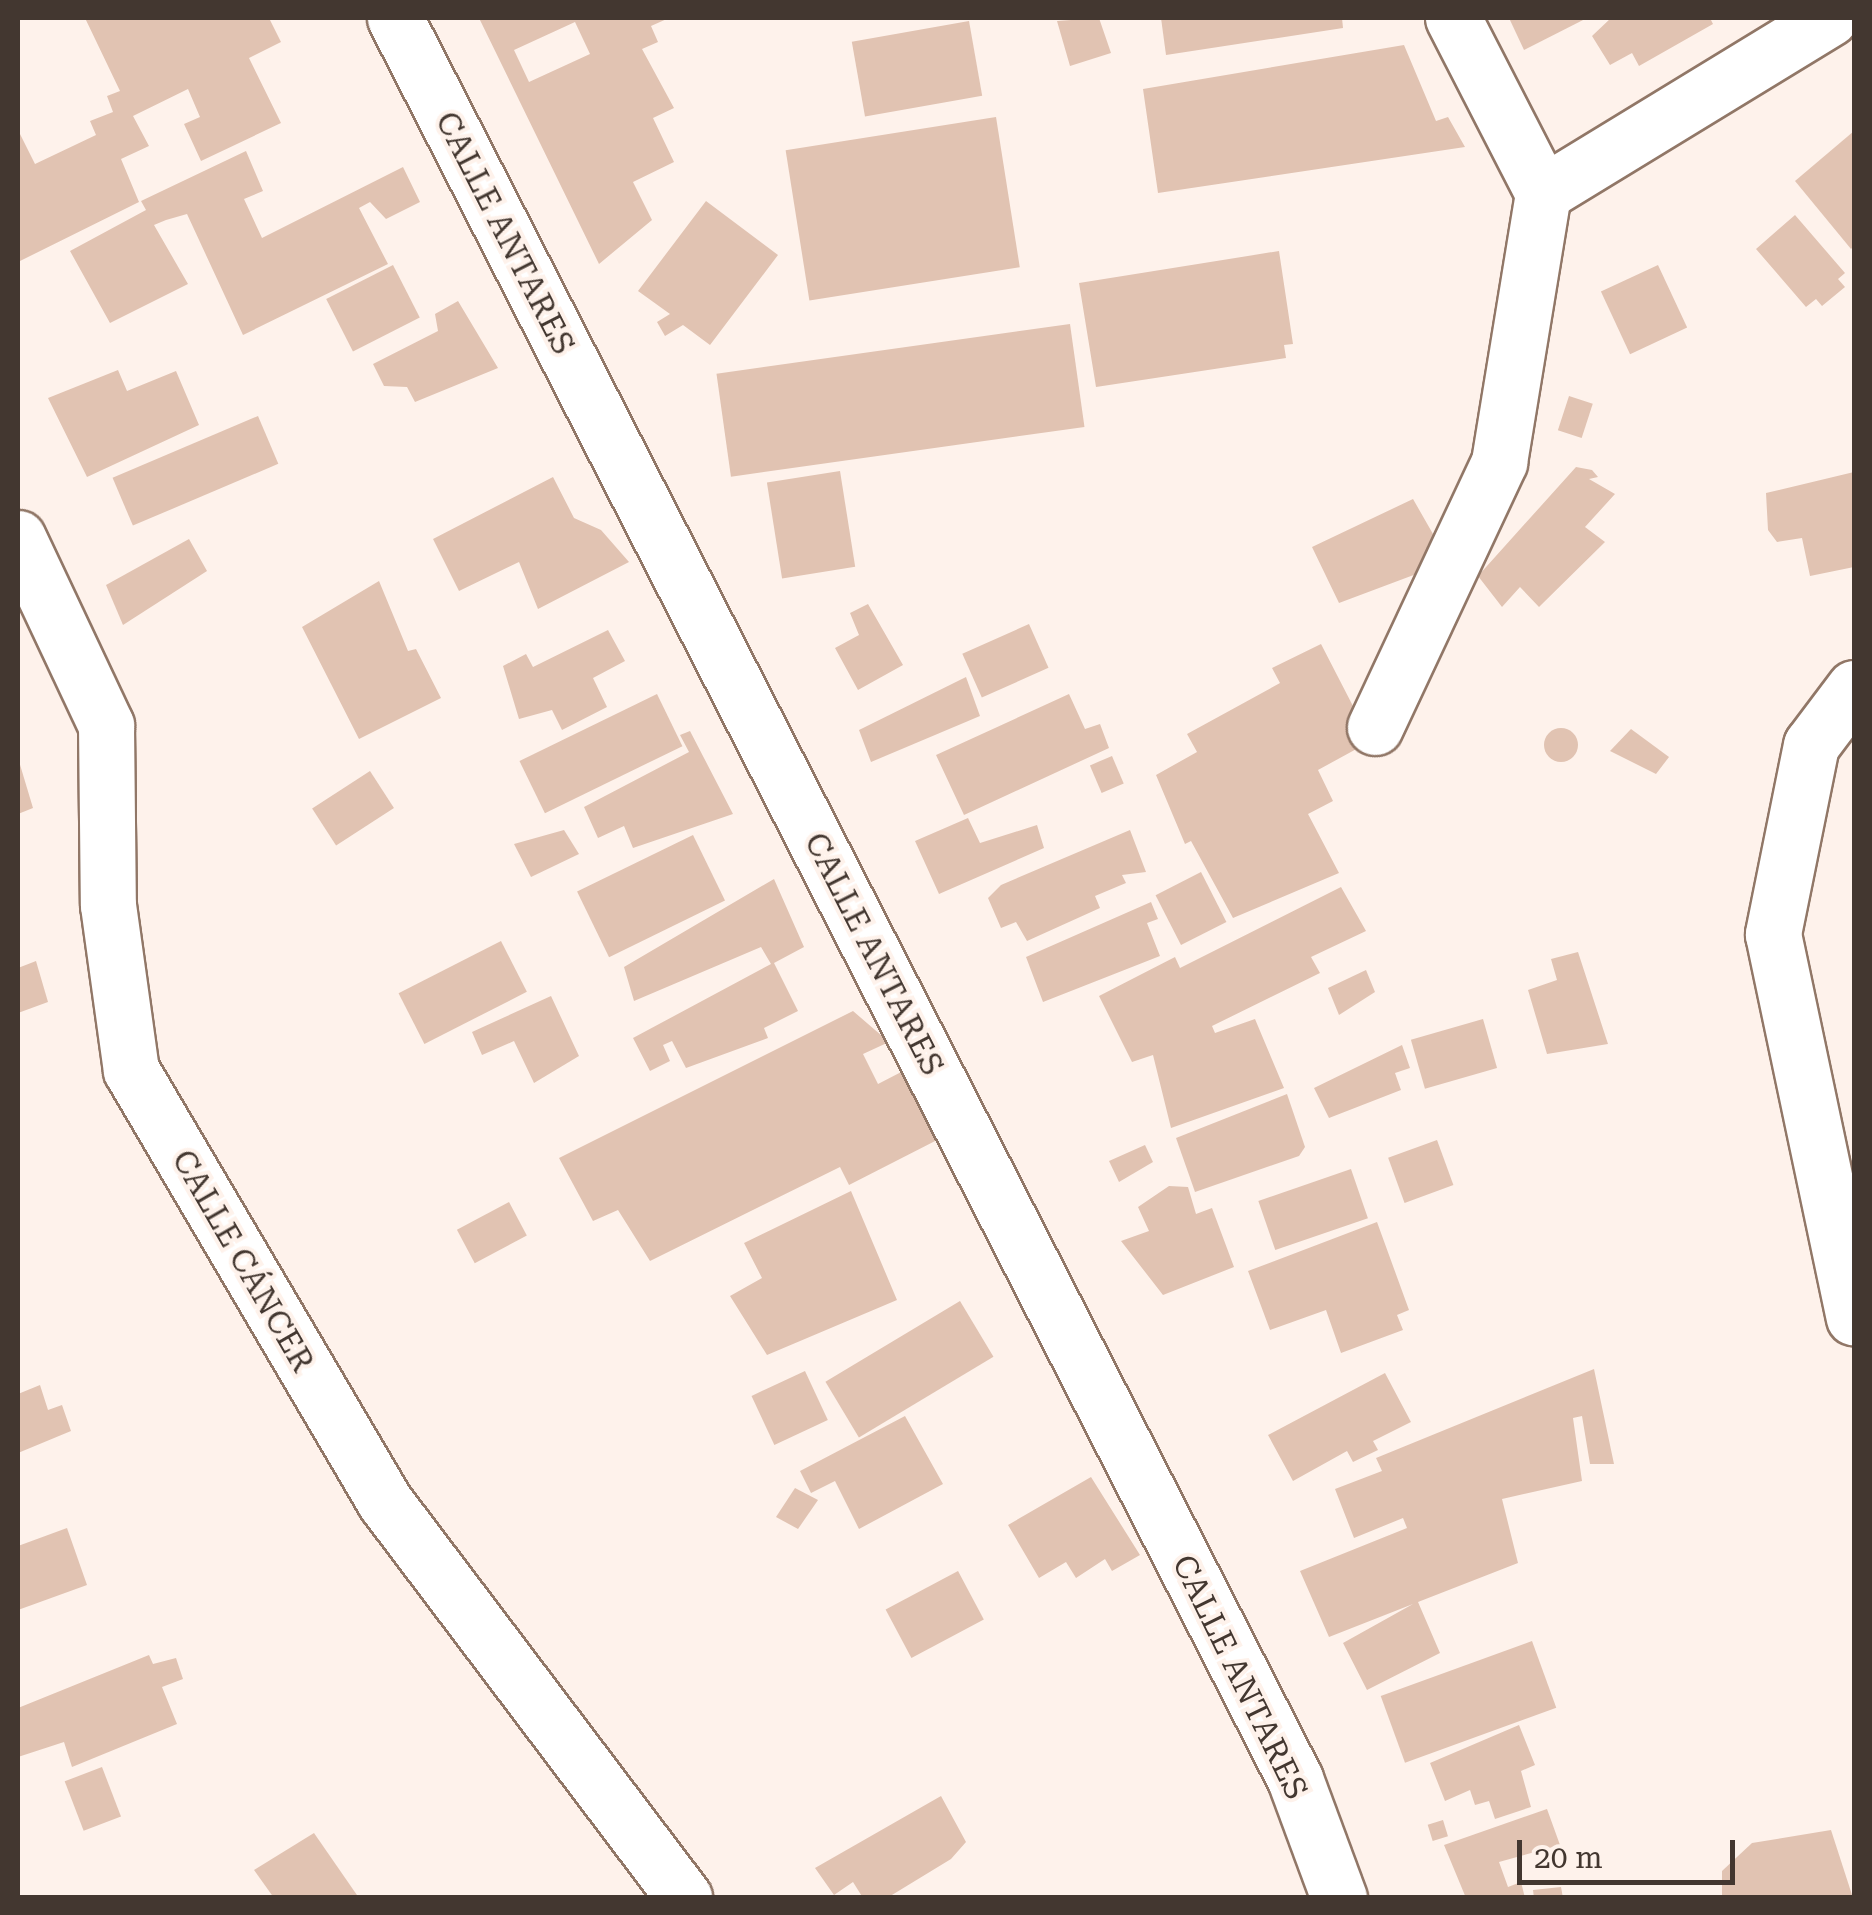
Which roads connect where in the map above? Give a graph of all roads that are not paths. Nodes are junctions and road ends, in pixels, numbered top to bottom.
1 (395, 18) edge
2 (1453, 18) edge
3 (1830, 18) edge
4 (1543, 193) junction
5 (18, 538) edge
6 (1854, 688) edge
7 (1375, 726) dead end
8 (1854, 1318) edge
9 (684, 1898) edge
10 (1339, 1898) edge

1 - 10 street, CALLE ANTARES
2 - 4 street
3 - 4 street
4 - 7 street
5 - 9 street, CALLE CÁNCER
6 - 8 street

